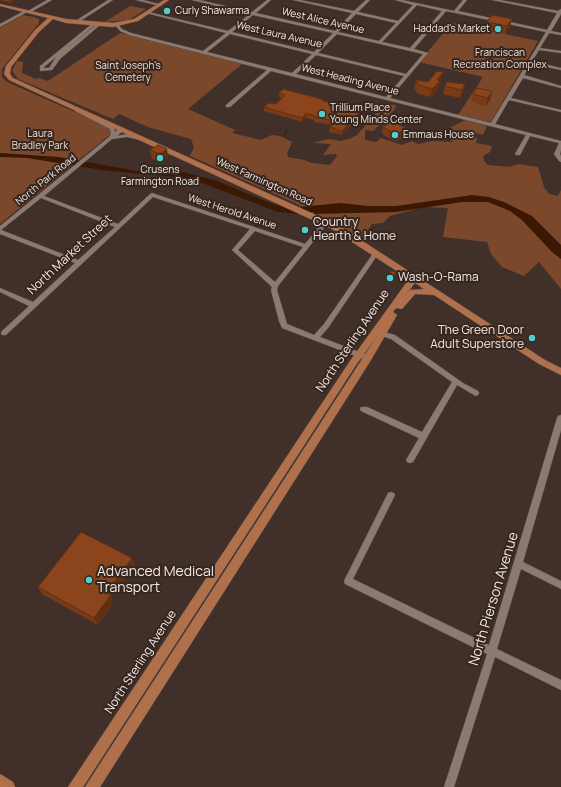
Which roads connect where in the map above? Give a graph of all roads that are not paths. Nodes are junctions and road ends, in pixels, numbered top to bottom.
1 (46, 0) edge
2 (50, 0) edge
3 (106, 0) edge
4 (111, 0) edge
5 (138, 0) edge
6 (167, 0) edge
7 (194, 0) edge
8 (269, 0) edge
9 (295, 0) edge
10 (368, 0) edge
11 (397, 0) edge
12 (466, 0) edge
13 (494, 0) edge
14 (416, 4) junction
15 (0, 5) edge
16 (160, 5) junction
17 (445, 10) junction
18 (29, 12) junction
19 (455, 12) junction
20 (560, 12) edge
21 (148, 13) junction
22 (252, 13) junction
23 (355, 13) junction
24 (51, 18) junction
25 (71, 22) junction
26 (399, 22) junction
27 (96, 24) junction
28 (120, 25) junction
29 (0, 26) edge
30 (36, 31) junction
31 (229, 32) junction
32 (336, 32) junction
33 (548, 32) junction
34 (561, 34) edge
35 (380, 42) junction
36 (538, 49) junction
37 (412, 50) junction
38 (205, 52) junction
39 (561, 52) edge
40 (315, 53) junction
41 (530, 62) junction
42 (270, 69) junction
43 (561, 69) edge
44 (293, 75) junction
45 (406, 75) junction
46 (522, 76) junction
47 (561, 88) edge
48 (386, 99) junction
49 (509, 99) junction
50 (228, 106) dead end
51 (73, 108) junction
52 (561, 111) edge
53 (492, 125) junction
54 (122, 129) junction
55 (529, 134) junction
56 (109, 140) junction
57 (148, 141) junction
58 (561, 143) edge
59 (518, 154) dead end
60 (561, 160) edge
61 (152, 194) joint
62 (39, 196) junction
63 (326, 222) junction
64 (118, 226) junction
65 (254, 228) junction
66 (0, 231) edge
67 (306, 246) junction
68 (376, 253) junction
69 (80, 263) junction
70 (419, 281) junction
71 (275, 286) junction
72 (0, 290) edge
73 (450, 301) junction
74 (34, 305) junction
75 (394, 314) junction
76 (379, 332) junction
77 (4, 333) dead end
78 (315, 338) junction
79 (363, 356) junction
80 (561, 372) edge
81 (455, 382) junction
82 (476, 393) dead end
83 (364, 409) dead end
84 (561, 418) edge
85 (423, 436) junction
86 (410, 460) dead end
87 (391, 495) dead end
88 (518, 564) junction
89 (561, 585) edge
90 (492, 652) junction
91 (561, 685) edge
92 (0, 781) edge
93 (8, 787) edge
94 (74, 787) edge
95 (92, 787) edge
96 (449, 787) edge

1 - 18 street
2 - 18 street
3 - 25 street
4 - 25 street
5 - 16 street
6 - 16 main road
7 - 22 street, West Alice Avenue
8 - 22 street
9 - 23 street
10 - 23 street
11 - 14 street
12 - 19 street
13 - 20 street
14 - 17 street
14 - 26 street
15 - 18 main road
16 - 21 main road
17 - 19 street
17 - 37 street
18 - 24 main road
18 - 29 street
18 - 30 main road
19 - 33 street
20 - 33 street
21 - 28 main road
21 - 31 street, West Laura Avenue
22 - 31 street
22 - 32 street, West Alice Avenue
23 - 26 street
23 - 32 street
24 - 25 main road
24 - 30 main road, West Farmington Road
25 - 27 main road
25 - 30 main road
26 - 35 street
27 - 27 street
27 - 28 main road
28 - 38 street, West Heading Avenue
30 - 51 main road, West Farmington Road
31 - 38 street
31 - 40 street, West Laura Avenue
32 - 35 street, West Alice Avenue
32 - 40 street
33 - 34 street
33 - 36 street
35 - 37 street, West Alice Avenue
36 - 39 street
36 - 41 street
37 - 45 street, West Alice Avenue
38 - 42 street, West Heading Avenue
40 - 44 street
40 - 45 street, West Laura Avenue
41 - 43 street
41 - 46 street
42 - 44 street, West Heading Avenue
42 - 50 street
44 - 48 street, West Heading Avenue
45 - 48 street
46 - 47 street
46 - 49 street
48 - 53 street, West Heading Avenue
49 - 52 street
49 - 53 street
51 - 54 main road, West Farmington Road
51 - 56 street
53 - 55 street, West Heading Avenue
54 - 56 street, North Park Road
54 - 57 main road, West Farmington Road
55 - 58 street, West Heading Avenue
55 - 59 street
56 - 57 street
56 - 62 street, North Park Road
57 - 63 main road, West Farmington Road
58 - 60 street
61 - 64 street, North Market Street
61 - 65 street, West Herold Avenue
62 - 64 street
62 - 66 street, North Park Road
63 - 67 street
63 - 68 main road, West Farmington Road
64 - 69 street, North Market Street
65 - 67 street, West Herold Avenue
65 - 71 street
66 - 69 street
67 - 71 street
68 - 70 main road, West Farmington Road
68 - 78 street
69 - 74 street, North Market Street
70 - 73 main road, West Farmington Road
70 - 75 main road, North Sterling Avenue
70 - 76 main road, North Sterling Avenue
71 - 78 street
72 - 74 street
73 - 75 main road
73 - 80 main road, West Farmington Road
74 - 77 street, North Market Street
75 - 76 main road, North Sterling Avenue
76 - 79 main road, North Sterling Avenue
76 - 81 street
78 - 79 street
79 - 94 main road, North Sterling Avenue
79 - 95 main road, North Sterling Avenue
81 - 82 street
81 - 85 street
83 - 85 street
84 - 88 street, North Pierson Avenue
85 - 86 street
87 - 90 street
88 - 89 street
88 - 90 street, North Pierson Avenue
90 - 91 street
90 - 96 street, North Pierson Avenue
92 - 93 main road

